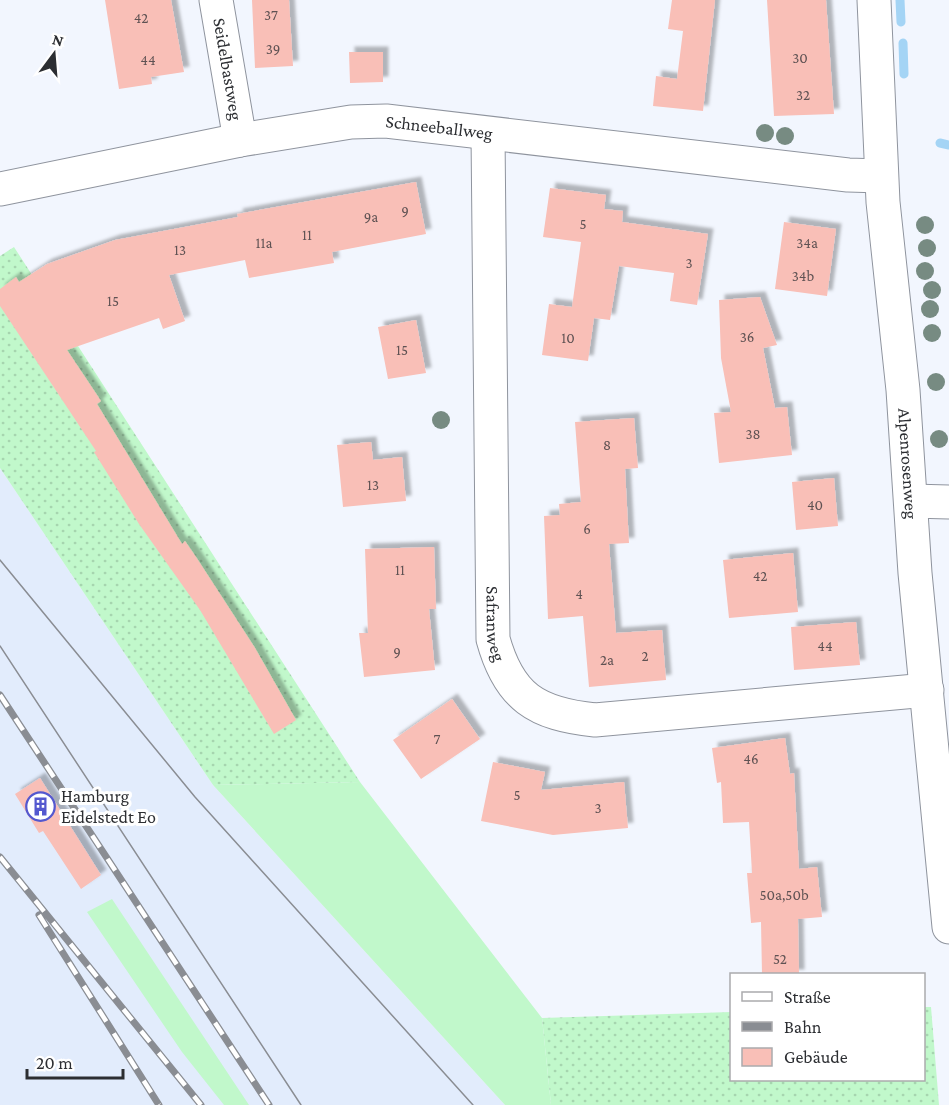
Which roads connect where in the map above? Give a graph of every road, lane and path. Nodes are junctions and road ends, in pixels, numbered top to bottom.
1 (216, 0) edge
2 (874, 0) edge
3 (488, 134) junction
4 (240, 140) junction
5 (881, 176) junction
6 (0, 189) edge
7 (911, 501) junction
8 (949, 502) edge
9 (927, 690) junction
10 (949, 927) edge

1 - 4 street, Seidelbastweg
2 - 5 street, Alpenrosenweg
3 - 4 street, Schneeballweg
3 - 5 street, Schneeballweg
3 - 9 street, Safranweg
4 - 6 street, Schneeballweg
5 - 7 street, Alpenrosenweg
7 - 8 street
7 - 9 street, Alpenrosenweg
9 - 10 street, Alpenrosenweg

